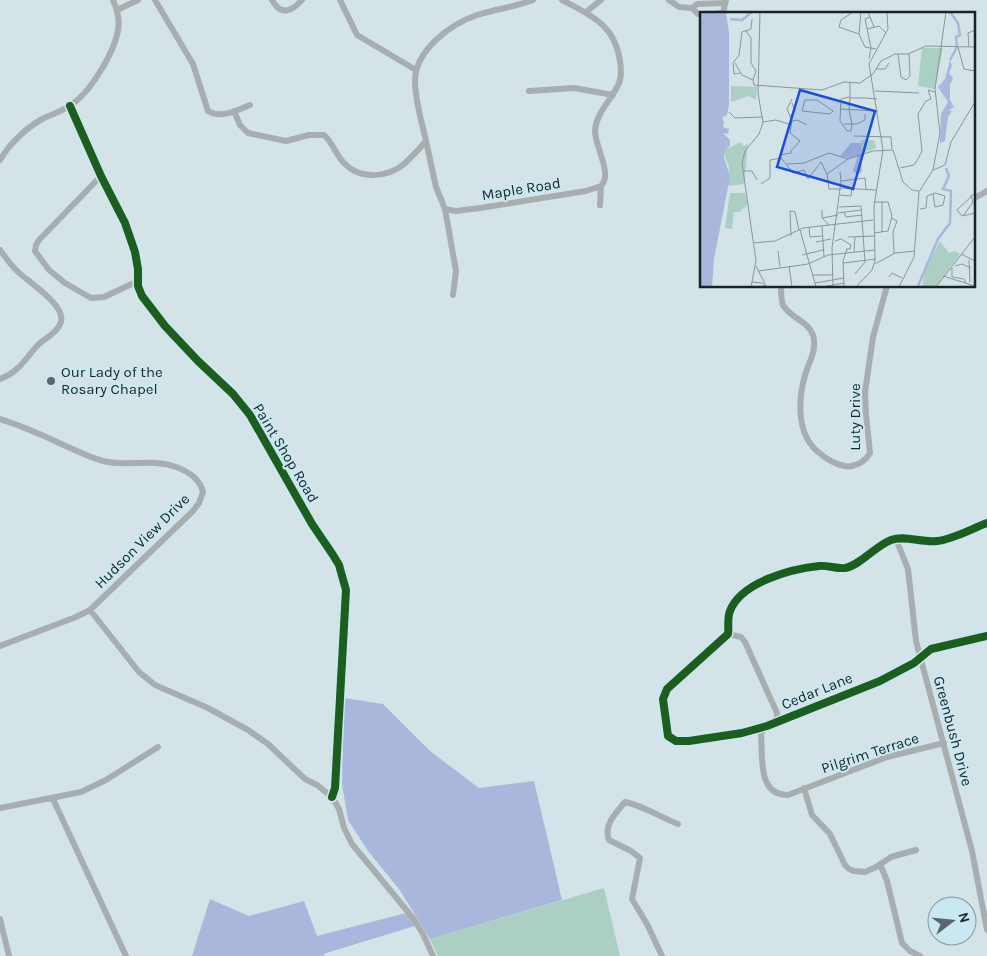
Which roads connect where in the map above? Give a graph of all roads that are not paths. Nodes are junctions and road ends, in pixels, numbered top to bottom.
1 (113, 0) edge
2 (138, 0) edge
3 (155, 0) edge
4 (272, 0) edge
5 (302, 0) edge
6 (340, 0) edge
7 (533, 0) edge
8 (562, 0) edge
9 (601, 0) edge
10 (669, 0) edge
11 (725, 1) edge
12 (692, 8) junction
13 (117, 10) junction
14 (586, 12) junction
15 (700, 14) edge
16 (416, 70) junction
17 (529, 91) dead end
18 (613, 95) junction
19 (250, 105) dead end
20 (70, 106) junction
21 (234, 111) junction
22 (426, 142) junction
23 (0, 160) edge
24 (101, 176) junction
25 (600, 186) junction
26 (987, 191) edge
27 (974, 198) edge
28 (600, 206) dead end
29 (445, 209) junction
30 (0, 250) edge
31 (138, 282) junction
32 (780, 288) edge
33 (886, 288) edge
34 (453, 294) dead end
35 (0, 379) edge
36 (0, 418) edge
37 (987, 522) edge
38 (896, 539) junction
39 (90, 610) junction
40 (728, 634) junction
41 (987, 636) edge
42 (0, 646) edge
43 (920, 657) junction
44 (767, 726) junction
45 (944, 743) junction
46 (158, 747) dead end
47 (804, 788) junction
48 (332, 797) junction
49 (54, 799) junction
50 (0, 808) edge
51 (678, 824) dead end
52 (916, 850) dead end
53 (880, 864) junction
54 (0, 918) edge
55 (987, 930) edge
56 (0, 954) edge
57 (9, 954) edge
58 (126, 956) edge
59 (433, 956) edge
60 (662, 956) edge
61 (920, 956) edge

1 - 13 street
2 - 13 street
3 - 21 street
4 - 5 street
6 - 16 street
7 - 16 street
8 - 14 street
9 - 14 street
10 - 12 street
11 - 12 street
12 - 15 street
13 - 20 street
14 - 18 street
16 - 22 street
17 - 18 street
18 - 25 street
19 - 21 street
20 - 23 street
20 - 24 street, Paint Shop Road
21 - 22 street
22 - 29 street
24 - 31 street, Paint Shop Road
24 - 31 street
25 - 28 street
25 - 29 street, Maple Road
26 - 27 street
29 - 34 street
30 - 35 street
31 - 48 street, Paint Shop Road
32 - 33 street, Luty Drive
36 - 39 street, Hudson View Drive
37 - 38 street
38 - 40 street
38 - 43 street, Greenbush Drive
39 - 42 street, Hudson View Drive
39 - 48 street
40 - 44 street
40 - 44 street, Cedar Lane
41 - 43 street, Cedar Lane
43 - 44 street, Cedar Lane
43 - 45 street, Greenbush Drive
44 - 47 street, Pilgrim Terrace
45 - 47 street, Pilgrim Terrace
45 - 55 street, Greenbush Drive
46 - 49 street
47 - 53 street
48 - 59 street
49 - 50 street
49 - 58 street
51 - 60 street
52 - 53 street
53 - 61 street
54 - 57 street
56 - 57 street

